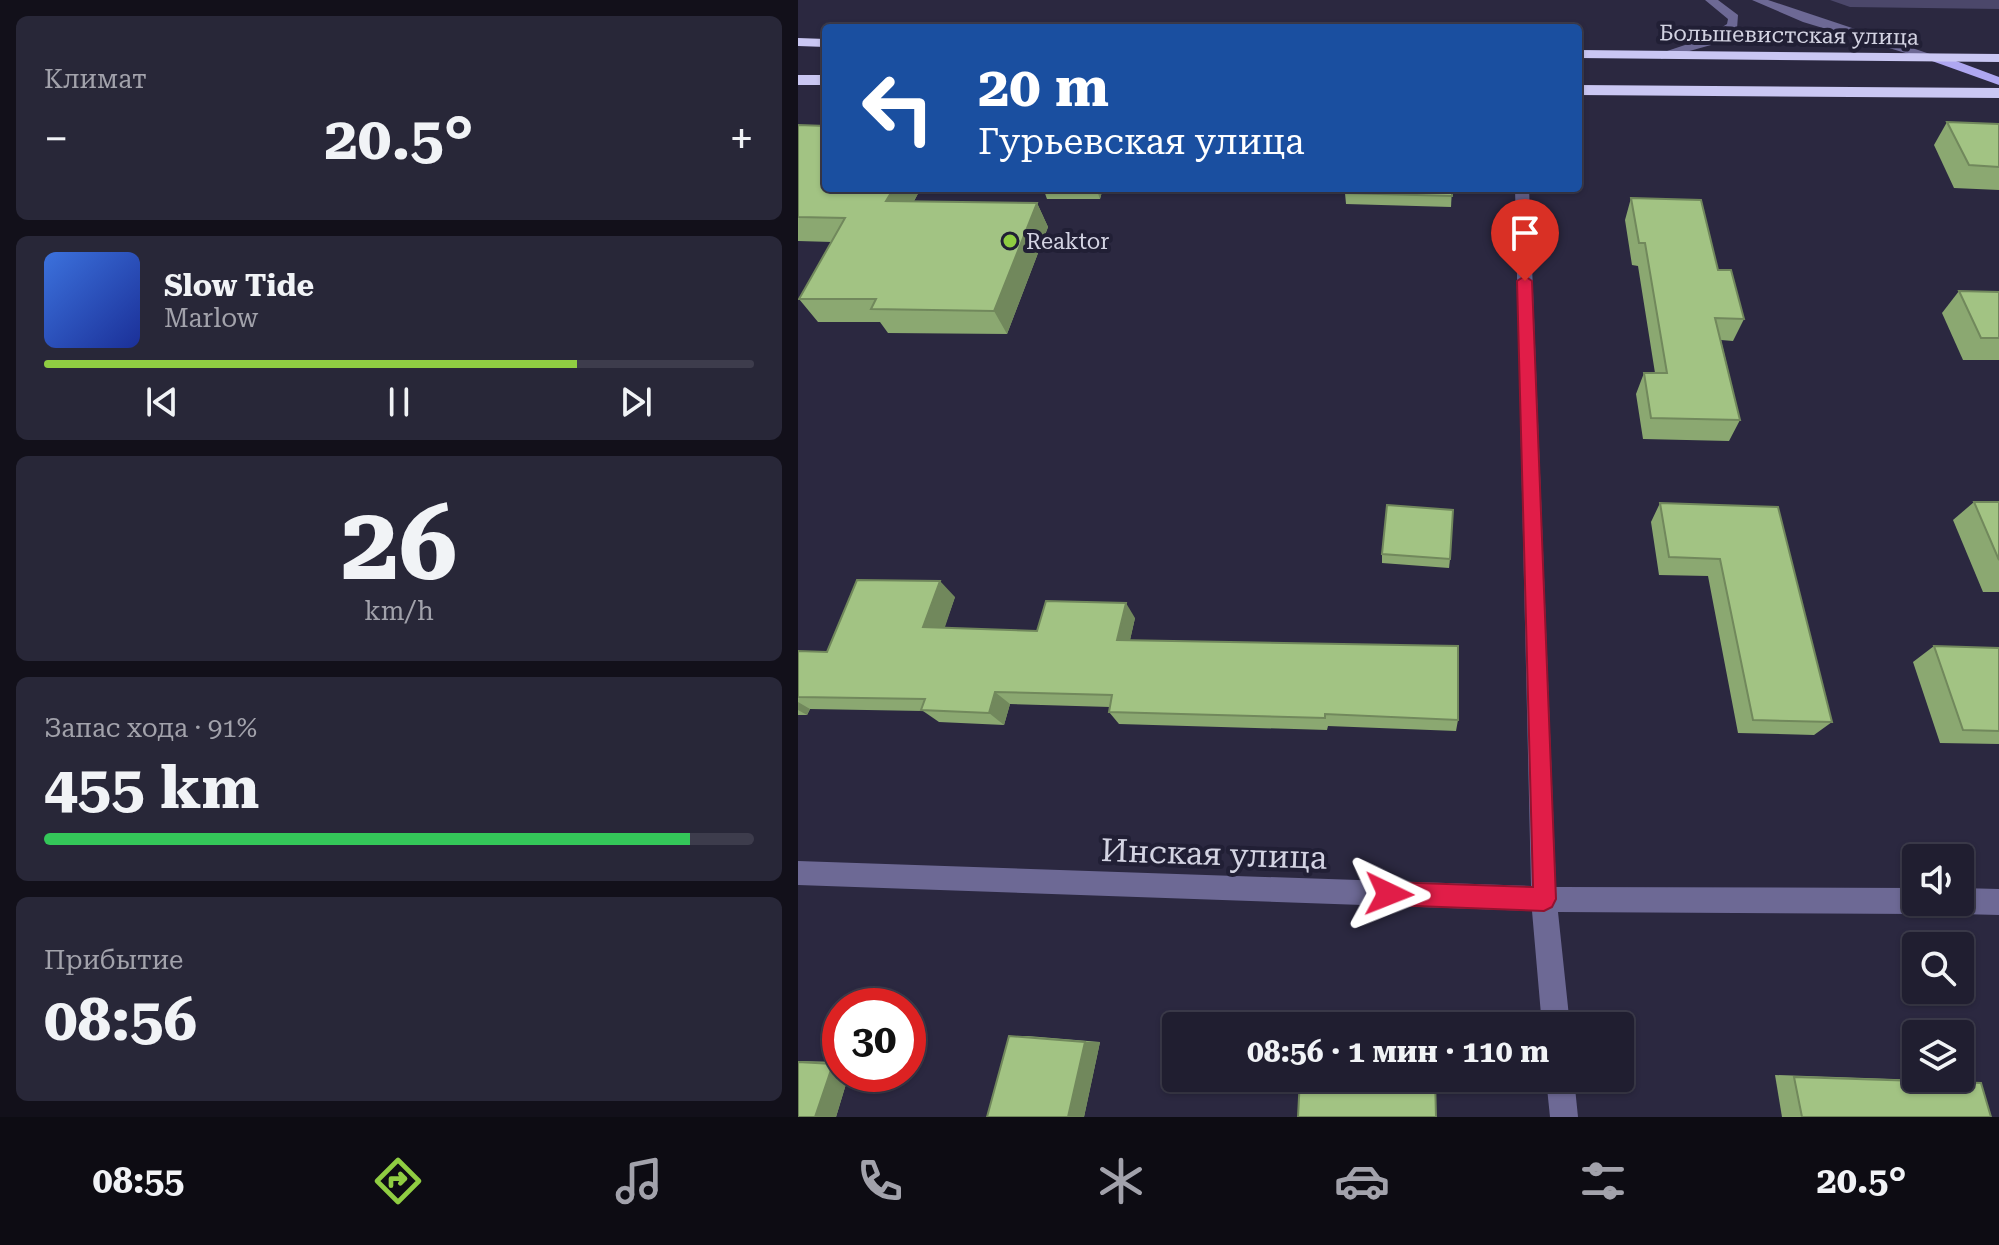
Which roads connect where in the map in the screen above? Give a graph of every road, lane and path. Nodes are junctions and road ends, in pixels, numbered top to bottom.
1 (1711, 0) edge
2 (1758, 0) edge
3 (798, 42) edge
4 (822, 43) edge
5 (1582, 54) edge
6 (1665, 56) junction
7 (1936, 58) junction
8 (1999, 58) edge
9 (798, 80) edge
10 (822, 80) edge
11 (1999, 81) edge
12 (1582, 90) edge
13 (1999, 93) edge
14 (1522, 192) edge
15 (798, 873) edge
16 (1544, 899) junction
17 (1902, 901) edge
18 (1974, 901) edge
19 (1999, 902) edge
20 (1555, 1012) edge
21 (1561, 1092) edge
22 (1564, 1117) edge

1 - 6 street
2 - 7 street
3 - 4 highway
5 - 6 highway, Большевистская улица
6 - 7 highway, Большевистская улица
7 - 8 highway, Большевистская улица
7 - 11 main road
9 - 10 highway
12 - 13 highway
14 - 16 street
15 - 16 street, Инская улица
16 - 17 street, Инская улица
16 - 20 street
18 - 19 street
21 - 22 street

